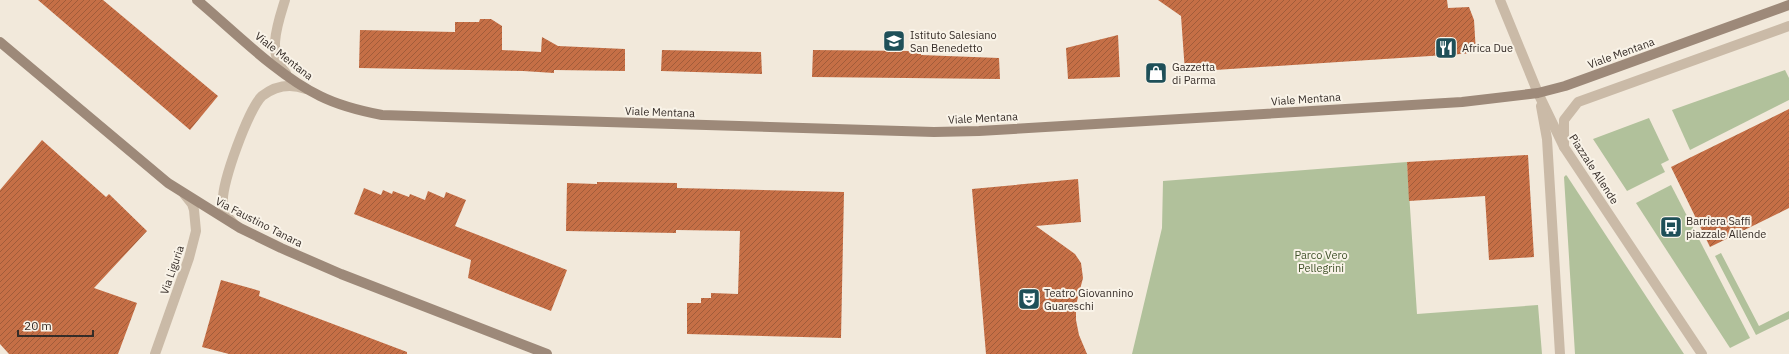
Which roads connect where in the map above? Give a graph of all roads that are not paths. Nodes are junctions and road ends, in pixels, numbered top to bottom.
1 (198, 0) edge
2 (285, 0) edge
3 (1500, 0) edge
4 (1789, 5) edge
5 (1789, 26) edge
6 (0, 42) edge
7 (288, 76) junction
8 (309, 91) junction
9 (1538, 93) junction
10 (1564, 147) junction
11 (184, 194) junction
12 (240, 228) junction
13 (155, 354) edge
14 (547, 354) edge
15 (1560, 354) edge
16 (1702, 354) edge

1 - 7 main road, Viale Mentana
2 - 7 street
3 - 9 street
4 - 9 main road, Viale Mentana
5 - 10 street
6 - 11 main road, Via Faustino Tanara
7 - 8 main road, Viale Mentana
8 - 9 main road, Viale Mentana
8 - 12 street
9 - 10 street, Piazzale Allende
9 - 15 street
10 - 16 street, Piazzale Allende
11 - 12 main road, Via Faustino Tanara
11 - 13 street, Via Liguria
12 - 14 main road, Via Faustino Tanara

